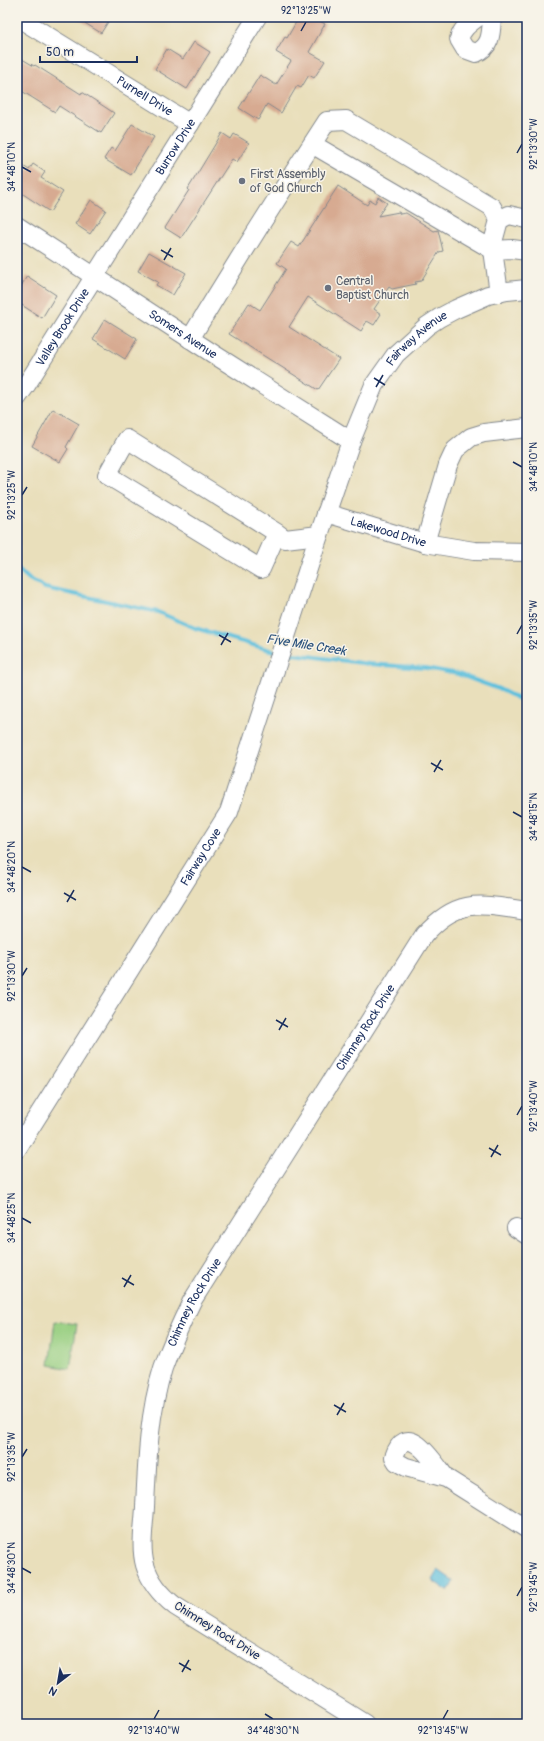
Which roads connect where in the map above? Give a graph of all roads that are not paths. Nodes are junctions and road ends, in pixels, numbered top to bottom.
1 (17, 17) edge
2 (257, 17) edge
3 (478, 17) edge
4 (492, 17) edge
5 (190, 124) junction
6 (312, 144) junction
7 (527, 219) edge
8 (499, 220) junction
9 (17, 226) edge
10 (492, 250) junction
11 (527, 251) edge
12 (94, 277) junction
13 (527, 289) edge
14 (499, 293) junction
15 (190, 339) junction
16 (17, 398) edge
17 (527, 428) edge
18 (351, 441) junction
19 (326, 513) junction
20 (277, 533) junction
21 (319, 535) junction
22 (425, 543) junction
23 (527, 552) edge
24 (527, 911) edge
25 (17, 1149) edge
26 (446, 1478) dead end
27 (527, 1529) edge
28 (365, 1724) edge

1 - 5 street, Purnell Drive
2 - 5 street, Burrow Drive
3 - 4 street
5 - 12 street, Burrow Drive
6 - 8 street
6 - 10 street
6 - 15 street
7 - 8 street
8 - 10 street
9 - 12 street, Somers Avenue
10 - 11 street
10 - 14 street
12 - 15 street, Somers Avenue
12 - 16 street, Valley Brook Drive
13 - 14 street, Fairway Avenue
14 - 18 street, Fairway Avenue
15 - 18 street, Somers Avenue
17 - 22 street
18 - 19 street
19 - 21 street
19 - 22 street, Lakewood Drive
20 - 20 street
20 - 21 street
21 - 25 street, Fairway Cove
22 - 23 street, Lakewood Drive
24 - 28 street, Chimney Rock Drive
26 - 27 street

